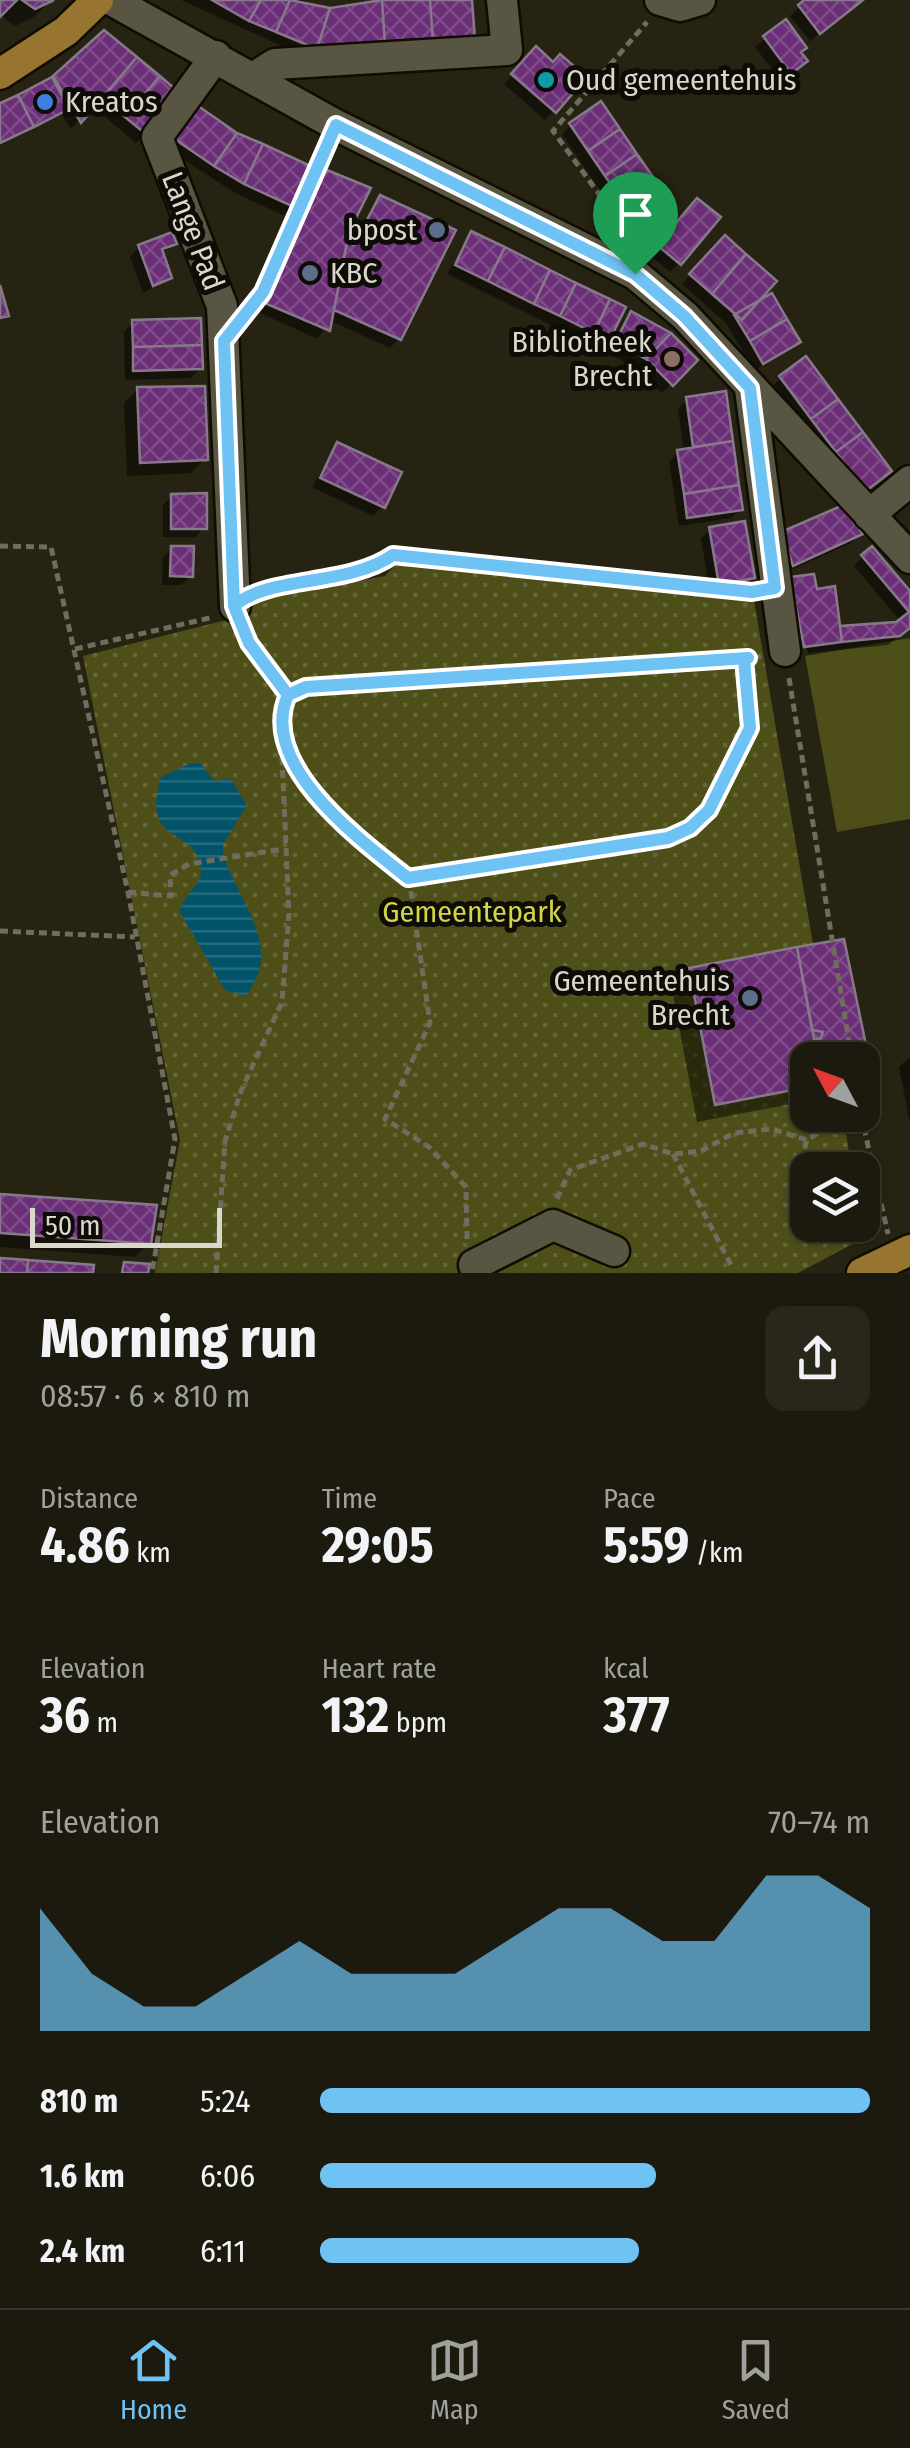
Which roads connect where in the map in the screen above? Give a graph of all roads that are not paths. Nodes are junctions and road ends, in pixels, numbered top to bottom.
1 (98, 0) edge
2 (110, 0) edge
3 (502, 0) edge
4 (700, 0) edge
5 (662, 2) edge
6 (216, 56) junction
7 (0, 74) edge
8 (252, 78) junction
9 (750, 388) junction
10 (910, 481) edge
11 (869, 515) junction
12 (910, 558) edge
13 (234, 606) road end
14 (785, 651) road end
15 (614, 1251) dead end
16 (901, 1253) edge
17 (474, 1265) road end
18 (862, 1273) edge

1 - 7 main road
2 - 6 street
3 - 8 street
4 - 5 street
6 - 8 street
6 - 13 street, Lange Pad
8 - 9 street
9 - 11 street
9 - 14 street
10 - 11 street
11 - 12 street
15 - 17 street
16 - 18 main road

